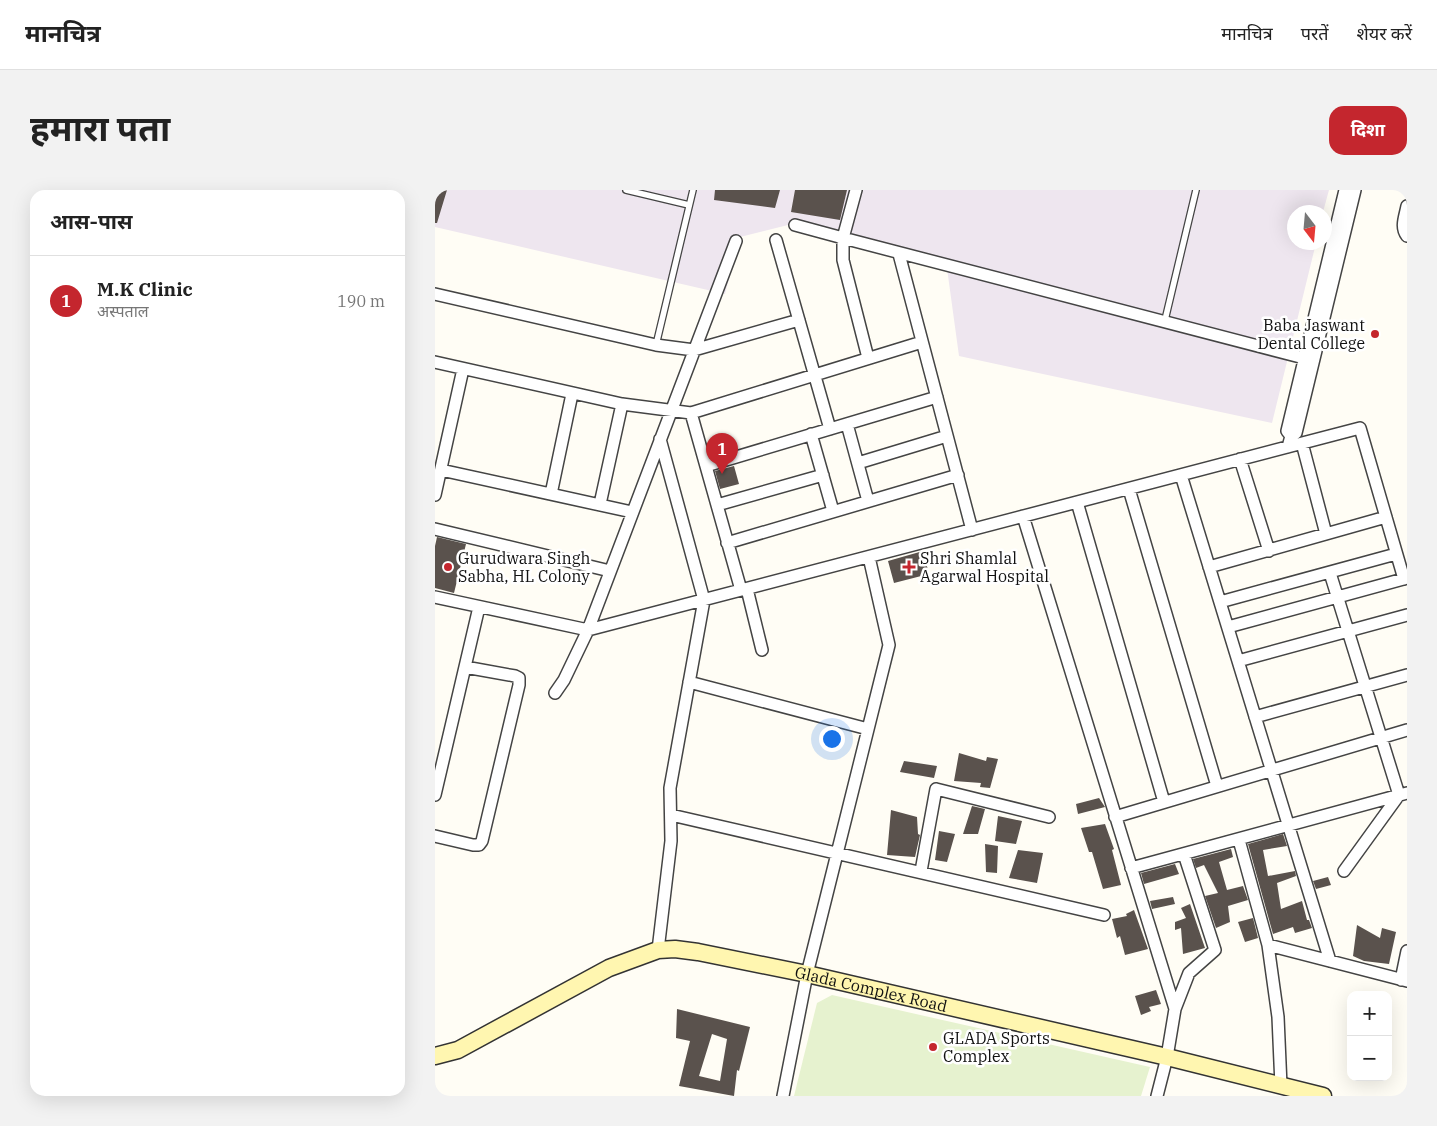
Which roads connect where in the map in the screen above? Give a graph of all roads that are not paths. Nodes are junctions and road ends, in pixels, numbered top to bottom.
1 (626, 190) edge
2 (693, 190) edge
3 (856, 190) edge
4 (1196, 190) edge
5 (1345, 190) edge
6 (1355, 190) edge
7 (689, 205) junction
8 (1407, 206) edge
9 (795, 225) dead end
10 (1407, 236) edge
11 (843, 238) junction
12 (776, 240) dead end
13 (736, 242) dead end
14 (899, 254) junction
15 (435, 294) edge
16 (799, 320) junction
17 (1165, 320) junction
18 (922, 342) junction
19 (656, 345) junction
20 (694, 350) junction
21 (868, 358) junction
22 (1305, 358) junction
23 (435, 362) edge
24 (463, 369) junction
25 (815, 375) junction
26 (573, 394) junction
27 (937, 397) junction
28 (622, 404) junction
29 (670, 412) junction
30 (691, 413) junction
31 (847, 424) junction
32 (830, 429) junction
33 (811, 434) junction
34 (947, 436) junction
35 (660, 439) junction
36 (1289, 442) junction
37 (1302, 444) junction
38 (1241, 459) junction
39 (858, 463) junction
40 (706, 466) junction
41 (441, 470) junction
42 (958, 474) junction
43 (823, 475) junction
44 (1181, 475) junction
45 (1129, 489) junction
46 (551, 494) junction
47 (435, 495) edge
48 (869, 501) junction
49 (1077, 502) junction
50 (599, 504) junction
51 (717, 505) junction
52 (833, 511) junction
53 (632, 512) junction
54 (1023, 516) junction
55 (1386, 517) junction
56 (435, 529) edge
57 (972, 530) junction
58 (1326, 534) junction
59 (727, 542) junction
60 (1269, 551) junction
61 (1397, 554) junction
62 (869, 557) junction
63 (1209, 567) junction
64 (610, 571) junction
65 (1330, 573) junction
66 (1405, 578) edge
67 (744, 589) junction
68 (435, 597) edge
69 (1337, 597) junction
70 (703, 600) junction
71 (1220, 602) junction
72 (479, 607) junction
73 (1407, 615) edge
74 (1228, 628) junction
75 (588, 630) junction
76 (1348, 631) junction
77 (763, 650) dead end
78 (1238, 662) junction
79 (465, 666) junction
80 (1407, 675) edge
81 (689, 682) junction
82 (1365, 686) junction
83 (555, 693) dead end
84 (1255, 718) junction
85 (868, 729) junction
86 (1407, 730) edge
87 (1382, 738) junction
88 (1271, 770) junction
89 (1217, 786) junction
90 (1403, 794) edge
91 (435, 795) edge
92 (1164, 802) junction
93 (671, 815) junction
94 (1115, 816) junction
95 (1049, 817) dead end
96 (1289, 827) junction
97 (435, 836) edge
98 (1239, 840) junction
99 (837, 851) junction
100 (1185, 854) junction
101 (1131, 868) junction
102 (921, 871) junction
103 (1344, 871) dead end
104 (1104, 915) dead end
105 (1268, 946) junction
106 (658, 950) junction
107 (1407, 951) edge
108 (1330, 961) junction
109 (807, 974) junction
110 (1404, 981) edge
111 (1175, 1009) junction
112 (435, 1056) edge
113 (1167, 1057) junction
114 (1281, 1086) junction
115 (783, 1096) edge
116 (1157, 1096) edge
117 (1323, 1096) edge

1 - 7 lane
2 - 7 lane
3 - 11 street
4 - 17 lane
5 - 22 street
6 - 36 street
7 - 19 lane
8 - 10 street
9 - 11 street
11 - 14 street
11 - 21 street
12 - 16 street
13 - 20 street
14 - 17 street
14 - 18 street
15 - 19 street
16 - 20 street
16 - 25 street
17 - 22 street
18 - 21 street
18 - 27 street
19 - 20 street
20 - 29 street
21 - 25 street
22 - 36 street
23 - 24 street
24 - 26 street
24 - 41 street
25 - 30 street
25 - 32 street
26 - 28 street
26 - 46 street
27 - 31 street
27 - 34 street
28 - 29 street
28 - 50 street
29 - 30 street
29 - 35 street
30 - 40 street
31 - 32 street
31 - 39 street
32 - 33 street
33 - 40 street
33 - 43 street
34 - 39 street
34 - 42 street
35 - 53 street
35 - 70 street
36 - 37 street
36 - 38 street
37 - 55 street
37 - 58 street
38 - 44 street
38 - 60 street
39 - 48 street
40 - 51 street
41 - 46 street
41 - 47 street
42 - 48 street
42 - 57 street
43 - 51 street
43 - 52 street
44 - 45 street
44 - 63 street
45 - 49 street
45 - 89 street
46 - 50 street
48 - 52 street
49 - 54 street
49 - 92 street
50 - 53 street
51 - 59 street
52 - 59 street
53 - 64 street
54 - 57 street
54 - 94 street
55 - 58 street
55 - 61 street
56 - 64 street
57 - 62 street
58 - 60 street
59 - 67 street
60 - 63 street
61 - 65 street
61 - 66 street
62 - 67 street
62 - 85 street
63 - 71 street
64 - 75 street
65 - 69 street
65 - 71 street
66 - 69 street
67 - 70 street
67 - 77 street
68 - 72 street
69 - 74 street
69 - 76 street
70 - 75 street
70 - 81 street
71 - 74 street
72 - 75 street
72 - 79 street
73 - 76 street
74 - 78 street
75 - 83 street
76 - 78 street
76 - 82 street
78 - 84 street
79 - 91 street
79 - 97 street
80 - 82 street
81 - 85 street
81 - 93 street
82 - 84 street
82 - 87 street
84 - 88 street
85 - 99 street
86 - 87 street
87 - 88 street
87 - 90 street
88 - 89 street
88 - 96 street
89 - 92 street
90 - 96 street
90 - 103 street
92 - 94 street
93 - 99 street
93 - 106 street
94 - 101 street
95 - 102 street
96 - 98 street
96 - 108 street
98 - 100 street
98 - 105 street
99 - 102 street
99 - 109 street
100 - 101 street
100 - 111 street
101 - 111 street
102 - 104 street
105 - 108 street
105 - 114 street
106 - 109 street, Glada Complex Road
106 - 112 street, Glada Complex Road
107 - 110 street
108 - 110 street
109 - 113 street, Glada Complex Road
109 - 115 street
111 - 113 street
113 - 114 street, Glada Complex Road
113 - 116 street
114 - 117 street, Glada Complex Road

